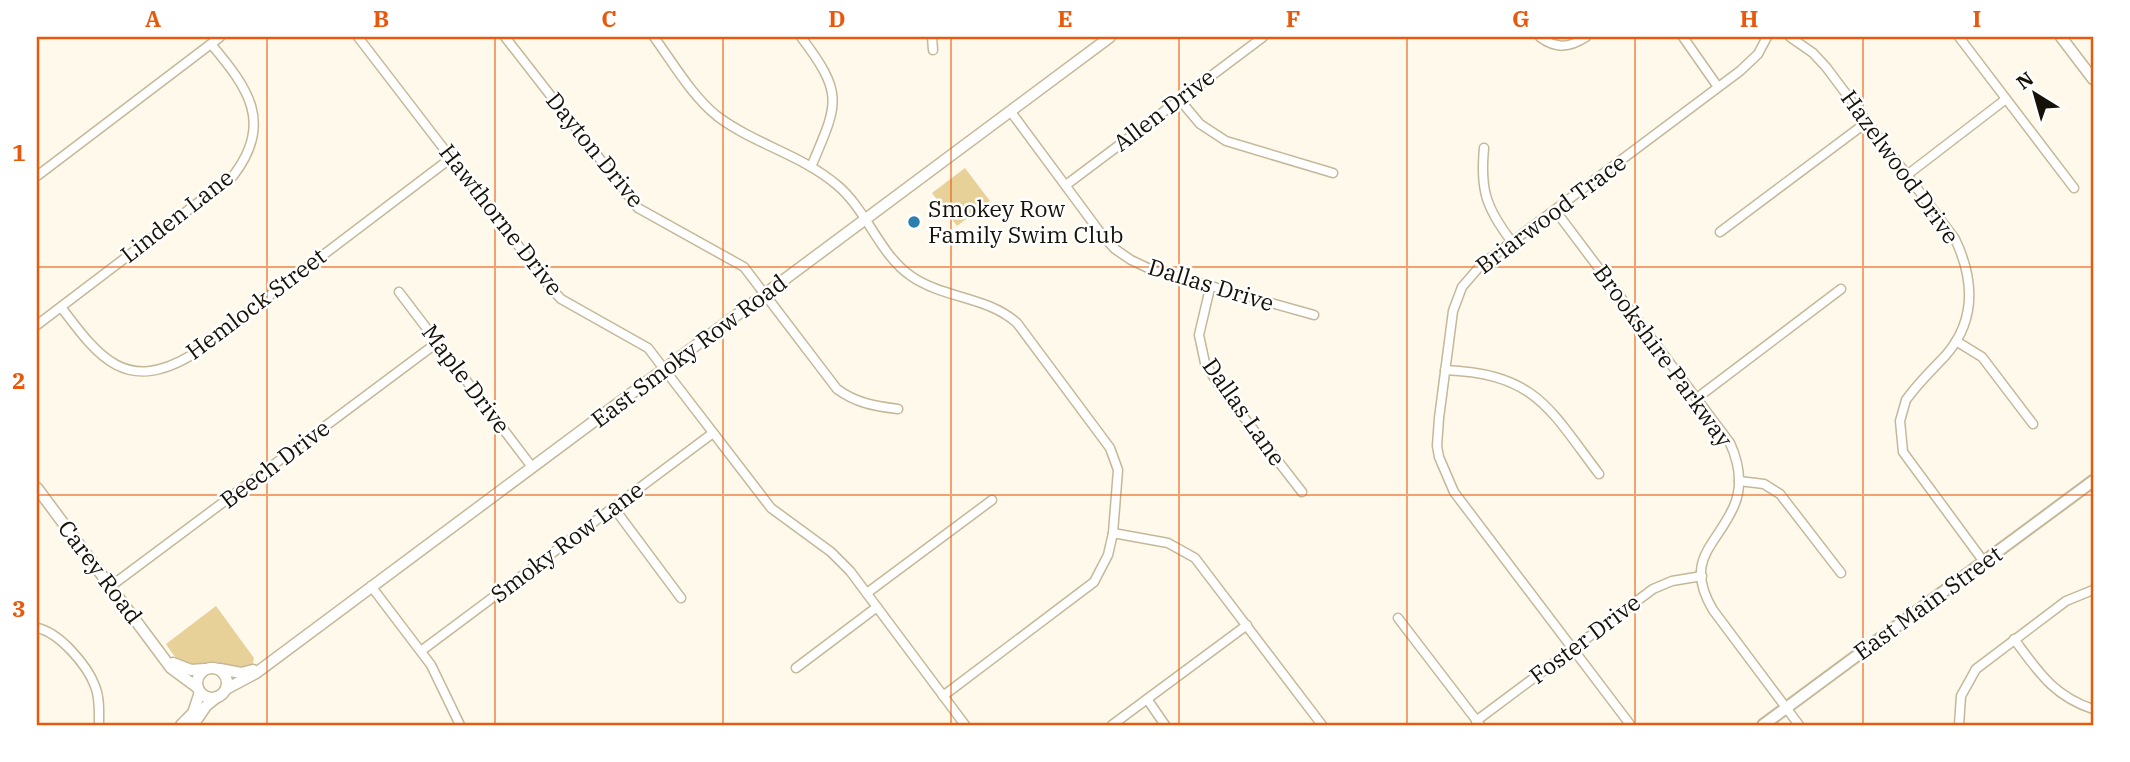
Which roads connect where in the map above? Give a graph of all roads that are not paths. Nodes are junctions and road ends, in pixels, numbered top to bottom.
1 (220, 37) edge
2 (358, 37) edge
3 (505, 37) edge
4 (654, 37) edge
5 (801, 37) edge
6 (932, 37) edge
7 (1110, 37) edge
8 (1263, 37) edge
9 (1540, 37) edge
10 (1586, 37) edge
11 (1683, 37) edge
12 (1767, 37) edge
13 (1790, 37) edge
14 (1959, 37) edge
15 (2061, 37) edge
16 (211, 44) junction
17 (933, 50) dead end
18 (2093, 79) edge
19 (1718, 87) junction
20 (1179, 99) junction
21 (2006, 99) junction
22 (1011, 112) junction
23 (1867, 122) junction
24 (1484, 148) dead end
25 (451, 158) junction
26 (811, 167) junction
27 (1333, 173) dead end
28 (1907, 175) junction
29 (37, 176) edge
30 (1066, 185) junction
31 (2074, 188) dead end
32 (1555, 210) junction
33 (865, 220) junction
34 (1720, 232) dead end
35 (1512, 242) junction
36 (1210, 288) junction
37 (1841, 289) dead end
38 (399, 292) dead end
39 (765, 294) junction
40 (61, 307) junction
41 (1314, 315) dead end
42 (37, 325) edge
43 (1956, 341) junction
44 (438, 342) junction
45 (665, 369) junction
46 (1445, 370) junction
47 (1697, 398) junction
48 (898, 409) dead end
49 (2033, 424) dead end
50 (713, 433) junction
51 (532, 467) junction
52 (1599, 474) dead end
53 (1739, 481) junction
54 (2093, 481) edge
55 (37, 488) edge
56 (1302, 492) dead end
57 (992, 500) dead end
58 (614, 508) junction
59 (1113, 533) junction
60 (1984, 562) junction
61 (1841, 573) dead end
62 (1702, 576) junction
63 (111, 586) junction
64 (371, 586) junction
65 (2093, 590) edge
66 (866, 593) junction
67 (681, 598) dead end
68 (877, 607) junction
69 (1398, 618) dead end
70 (1247, 625) junction
71 (37, 628) edge
72 (2014, 639) junction
73 (1572, 649) junction
74 (421, 651) junction
75 (164, 657) junction
76 (267, 664) junction
77 (214, 668) junction
78 (796, 668) dead end
79 (226, 689) junction
80 (199, 690) junction
81 (943, 696) junction
82 (217, 697) junction
83 (1147, 699) junction
84 (1786, 708) junction
85 (2093, 709) edge
86 (1478, 723) edge
87 (1629, 723) dead end
88 (99, 725) edge
89 (181, 725) edge
90 (194, 725) edge
91 (460, 725) edge
92 (965, 725) edge
93 (1112, 725) edge
94 (1165, 725) edge
95 (1322, 725) edge
96 (1763, 725) edge
97 (1799, 725) edge
98 (1959, 725) edge

1 - 16 street
2 - 25 street, Hawthorne Drive
3 - 39 street, Dayton Drive
4 - 26 street
5 - 26 street
6 - 17 street
7 - 22 street, East Smoky Row Road
8 - 20 street, Allen Drive
9 - 10 street
11 - 19 street
12 - 19 street, Briarwood Trace
13 - 23 street, Hazelwood Drive
14 - 21 street
15 - 18 street
16 - 29 street
16 - 40 street, Linden Lane
19 - 32 street, Briarwood Trace
20 - 27 street
20 - 30 street, Allen Drive
21 - 28 street
21 - 31 street
22 - 30 street, Dallas Drive
22 - 33 street, East Smoky Row Road
23 - 28 street, Hazelwood Drive
23 - 34 street
24 - 35 street
25 - 40 street, Hemlock Street
25 - 45 street, Hawthorne Drive
26 - 33 street
28 - 43 street, Hazelwood Drive
30 - 36 street, Dallas Drive
32 - 35 street, Briarwood Trace
32 - 47 street, Brookshire Parkway
33 - 39 street, East Smoky Row Road
33 - 59 street
35 - 46 street, Briarwood Trace
36 - 41 street, Dallas Drive
36 - 56 street, Dallas Lane
37 - 47 street
38 - 44 street, Maple Drive
39 - 45 street, East Smoky Row Road
39 - 48 street, Dayton Drive
40 - 42 street, Linden Lane
43 - 49 street
43 - 60 street, Hazelwood Drive
44 - 51 street, Maple Drive
44 - 63 street, Beech Drive
45 - 50 street, Hawthorne Drive
45 - 51 street, East Smoky Row Road
46 - 52 street
46 - 73 street, Briarwood Trace
47 - 53 street, Brookshire Parkway
50 - 58 street, Smoky Row Lane
50 - 66 street, Hawthorne Drive
51 - 64 street, East Smoky Row Road
53 - 61 street
53 - 62 street, Brookshire Parkway
54 - 60 main road, East Main Street
55 - 63 street, Carey Road
57 - 66 street
58 - 67 street
58 - 74 street, Smoky Row Lane
59 - 70 street
59 - 81 street
60 - 84 main road, East Main Street
62 - 73 street, Foster Drive
62 - 84 street
63 - 75 street, Carey Road
64 - 74 street
64 - 76 street, East Smoky Row Road
65 - 72 street
66 - 68 street, Hawthorne Drive
68 - 78 street
68 - 81 street, Hawthorne Drive
69 - 86 street
70 - 83 street
70 - 95 street
71 - 88 street
72 - 85 street
72 - 98 street
73 - 86 street, Foster Drive
73 - 87 street, Briarwood Trace
74 - 91 street
75 - 77 street
75 - 80 street, Carey Road
76 - 77 street, East Smoky Row Road
76 - 79 street, East Smoky Row Road
77 - 79 street
77 - 80 street
79 - 82 street
80 - 82 street
80 - 89 street
81 - 92 street, Hawthorne Drive
82 - 90 street
83 - 93 street
83 - 94 street
84 - 96 main road, East Main Street
84 - 97 street

